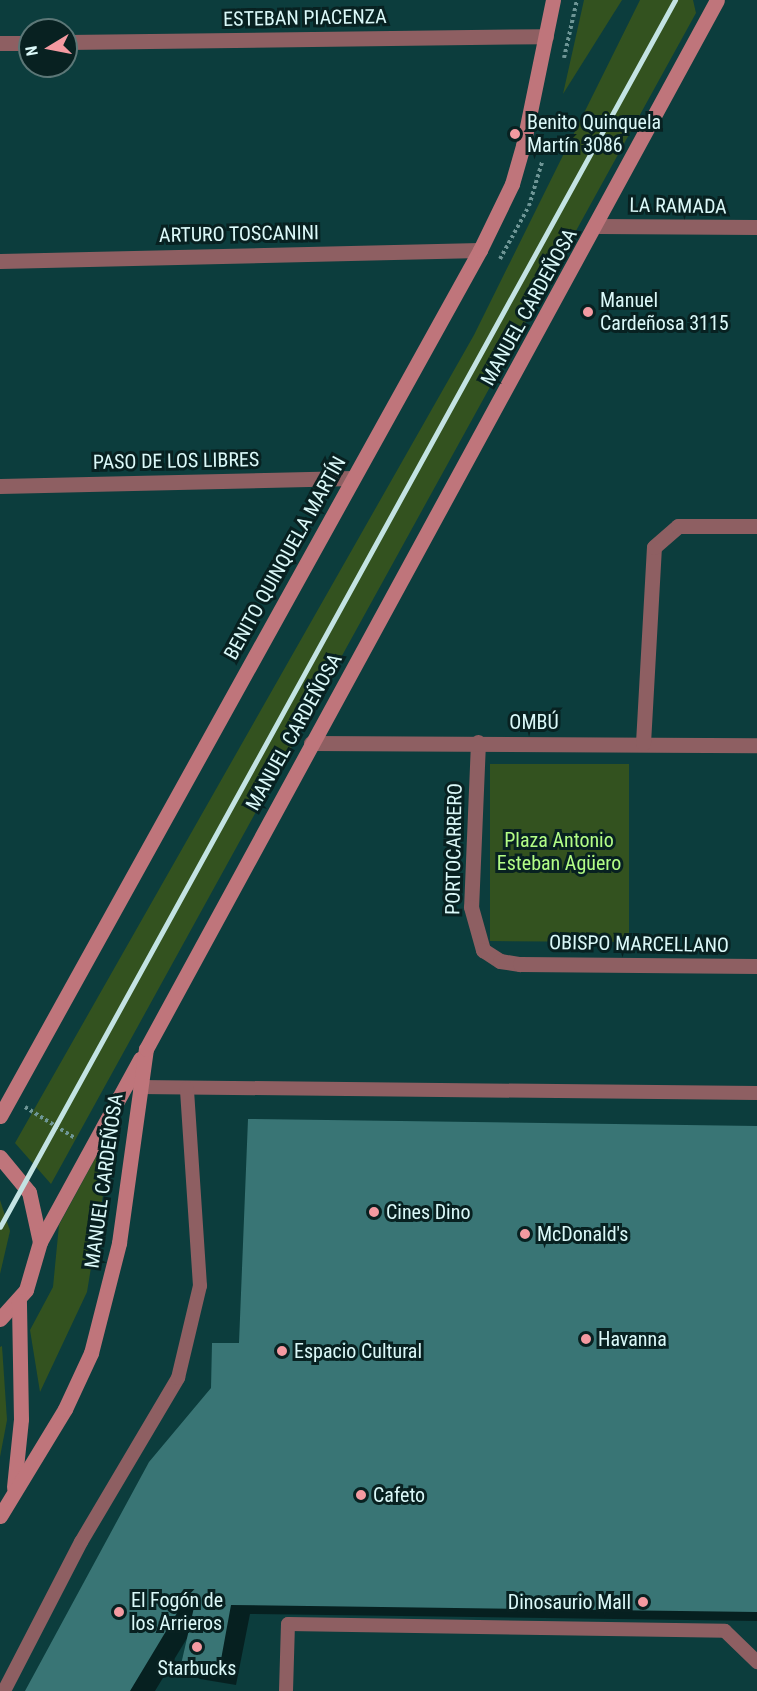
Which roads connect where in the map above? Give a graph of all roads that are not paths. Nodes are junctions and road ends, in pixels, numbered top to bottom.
1 (553, 0) edge
2 (717, 0) edge
3 (546, 36) junction
4 (78, 42) edge
5 (0, 43) edge
6 (18, 43) edge
7 (598, 226) junction
8 (757, 227) edge
9 (480, 250) junction
10 (0, 261) edge
11 (353, 478) junction
12 (0, 486) edge
13 (757, 525) edge
14 (478, 742) junction
15 (311, 743) junction
16 (643, 743) junction
17 (757, 745) edge
18 (520, 964) joint
19 (757, 966) edge
20 (146, 1049) junction
21 (139, 1087) junction
22 (187, 1088) junction
23 (757, 1093) edge
24 (0, 1116) edge
25 (0, 1157) edge
26 (40, 1242) junction
27 (19, 1301) junction
28 (0, 1319) edge
29 (12, 1496) junction
30 (0, 1516) edge
31 (757, 1662) edge
32 (4, 1691) edge
33 (286, 1691) edge

1 - 3 main road, BENITO QUINQUELA MARTÍN
2 - 7 main road, MANUEL CARDEÑOSA
3 - 4 street, ESTEBAN PIACENZA
3 - 9 main road, BENITO QUINQUELA MARTÍN
5 - 6 street
7 - 8 street, LA RAMADA
7 - 15 main road, MANUEL CARDEÑOSA
9 - 10 street, ARTURO TOSCANINI
9 - 11 main road, BENITO QUINQUELA MARTÍN
11 - 12 street, PASO DE LOS LIBRES
11 - 24 main road, BENITO QUINQUELA MARTÍN
13 - 16 street
14 - 15 street, OMBÚ
14 - 16 street, OMBÚ
14 - 18 street, PORTOCARRERO
15 - 20 main road, MANUEL CARDEÑOSA
16 - 17 street, OMBÚ
18 - 19 street, OBISPO MARCELLANO
20 - 21 main road, MANUEL CARDEÑOSA
20 - 26 main road
21 - 22 lane
21 - 29 main road, MANUEL CARDEÑOSA
22 - 23 lane
22 - 32 lane
25 - 26 main road
26 - 27 main road
27 - 28 main road
27 - 29 main road
29 - 30 main road, MANUEL CARDEÑOSA
31 - 33 lane

